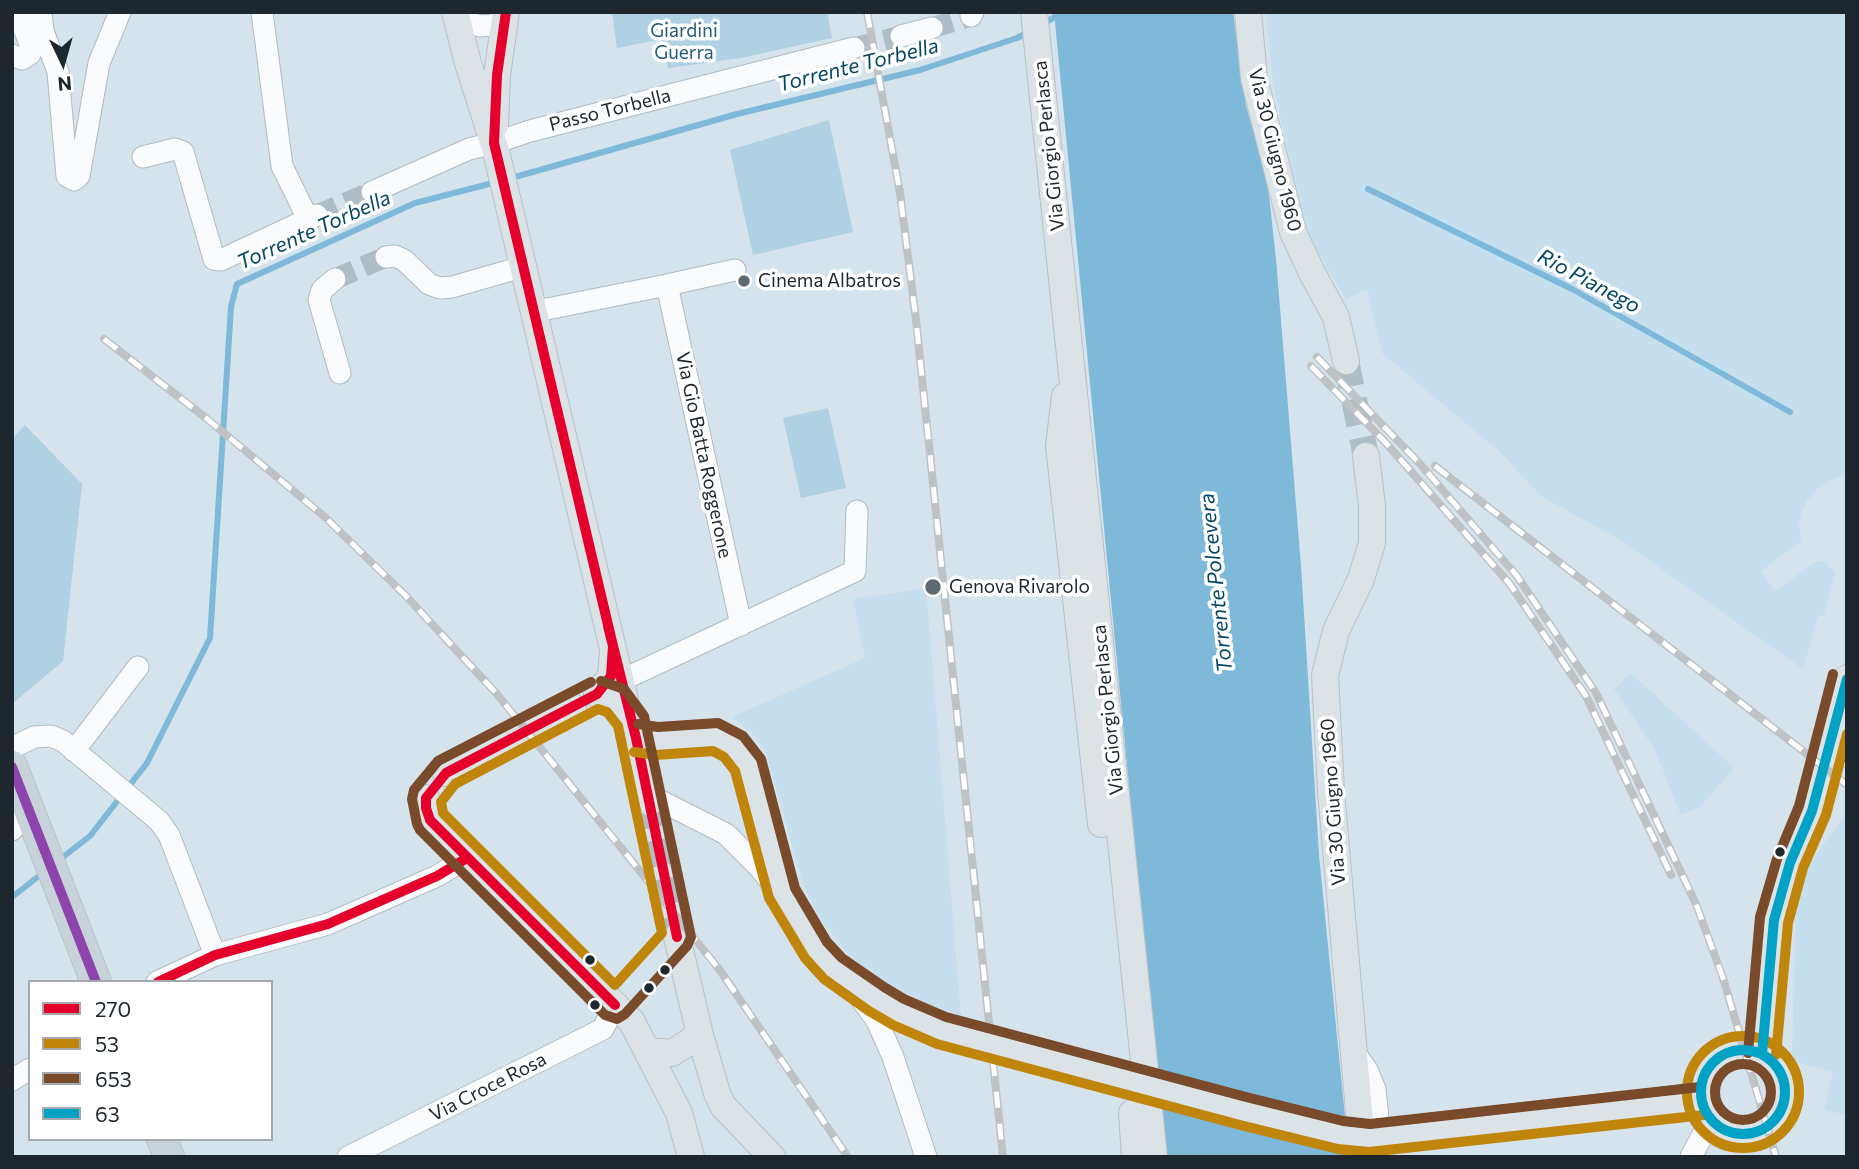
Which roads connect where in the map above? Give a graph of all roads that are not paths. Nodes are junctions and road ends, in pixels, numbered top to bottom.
1 (21, 12) edge
2 (41, 12) edge
3 (120, 12) edge
4 (262, 12) edge
5 (457, 12) edge
6 (1034, 12) edge
7 (1248, 12) edge
8 (506, 14) edge
9 (853, 48) tunnel mouth
10 (12, 55) edge
11 (468, 63) junction
12 (497, 75) junction
13 (495, 147) junction
14 (144, 157) dead end
15 (372, 192) tunnel mouth
16 (386, 257) dead end
17 (522, 267) junction
18 (736, 270) dead end
19 (335, 279) tunnel mouth
20 (667, 285) junction
21 (532, 312) junction
22 (1070, 346) junction
23 (1346, 361) tunnel mouth
24 (340, 373) dead end
25 (1366, 456) tunnel mouth
26 (857, 511) dead end
27 (741, 625) junction
28 (613, 646) junction
29 (138, 667) dead end
30 (1847, 678) edge
31 (622, 680) junction
32 (573, 707) dead end
33 (634, 729) junction
34 (12, 748) edge
35 (80, 752) junction
36 (1838, 754) edge
37 (12, 766) edge
38 (446, 774) dead end
39 (426, 798) dead end
40 (648, 798) joint
41 (12, 802) edge
42 (12, 830) edge
43 (467, 858) junction
44 (677, 937) tunnel mouth
45 (215, 954) junction
46 (95, 980) edge
47 (161, 980) edge
48 (614, 1005) junction
49 (700, 1035) junction
50 (1353, 1050) junction
51 (648, 1051) junction
52 (1762, 1054) junction
53 (28, 1070) edge
54 (12, 1080) edge
55 (1130, 1081) junction
56 (720, 1100) junction
57 (1699, 1108) junction
58 (681, 1118) junction
59 (1736, 1145) edge
60 (348, 1157) edge
61 (691, 1157) edge
62 (772, 1157) edge
63 (926, 1157) edge
64 (1135, 1157) edge
65 (1154, 1157) edge
66 (1363, 1157) edge
67 (1382, 1157) edge
68 (1691, 1157) edge

1 - 10 street
2 - 3 street
4 - 14 street
5 - 8 street
5 - 11 main road
6 - 22 main road, Via Giorgio Perlasca
7 - 23 main road, Via 30 Giugno 1960
8 - 12 main road
9 - 13 street, Passo Torbella
11 - 12 street
11 - 13 main road
12 - 13 main road
13 - 15 street, Passo Torbella
13 - 17 main road
16 - 17 street
17 - 21 main road
18 - 20 street
19 - 24 street
20 - 21 street
20 - 27 street, Via Gio Batta Roggerone
21 - 28 main road
22 - 55 main road
22 - 65 main road, Via Giorgio Perlasca
25 - 50 main road, Via 30 Giugno 1960
26 - 27 street
27 - 31 street
28 - 31 main road
28 - 33 main road
29 - 35 street
30 - 36 main road
31 - 33 main road
32 - 38 main road
33 - 40 main road
33 - 55 main road, bridge
34 - 35 street
35 - 45 street
36 - 52 main road
37 - 46 highway
39 - 43 main road
40 - 63 street
41 - 42 street
43 - 45 street
43 - 48 main road
44 - 49 main road
45 - 47 street
48 - 51 main road
48 - 60 street, Via Croce Rosa
49 - 51 main road
49 - 56 main road
50 - 66 main road, Via 30 Giugno 1960
50 - 67 street
51 - 58 main road
52 - 57 main road
52 - 59 main road
53 - 54 street
55 - 57 main road, bridge
55 - 64 main road
56 - 58 main road
56 - 62 main road
57 - 59 main road
57 - 68 street
58 - 61 main road

